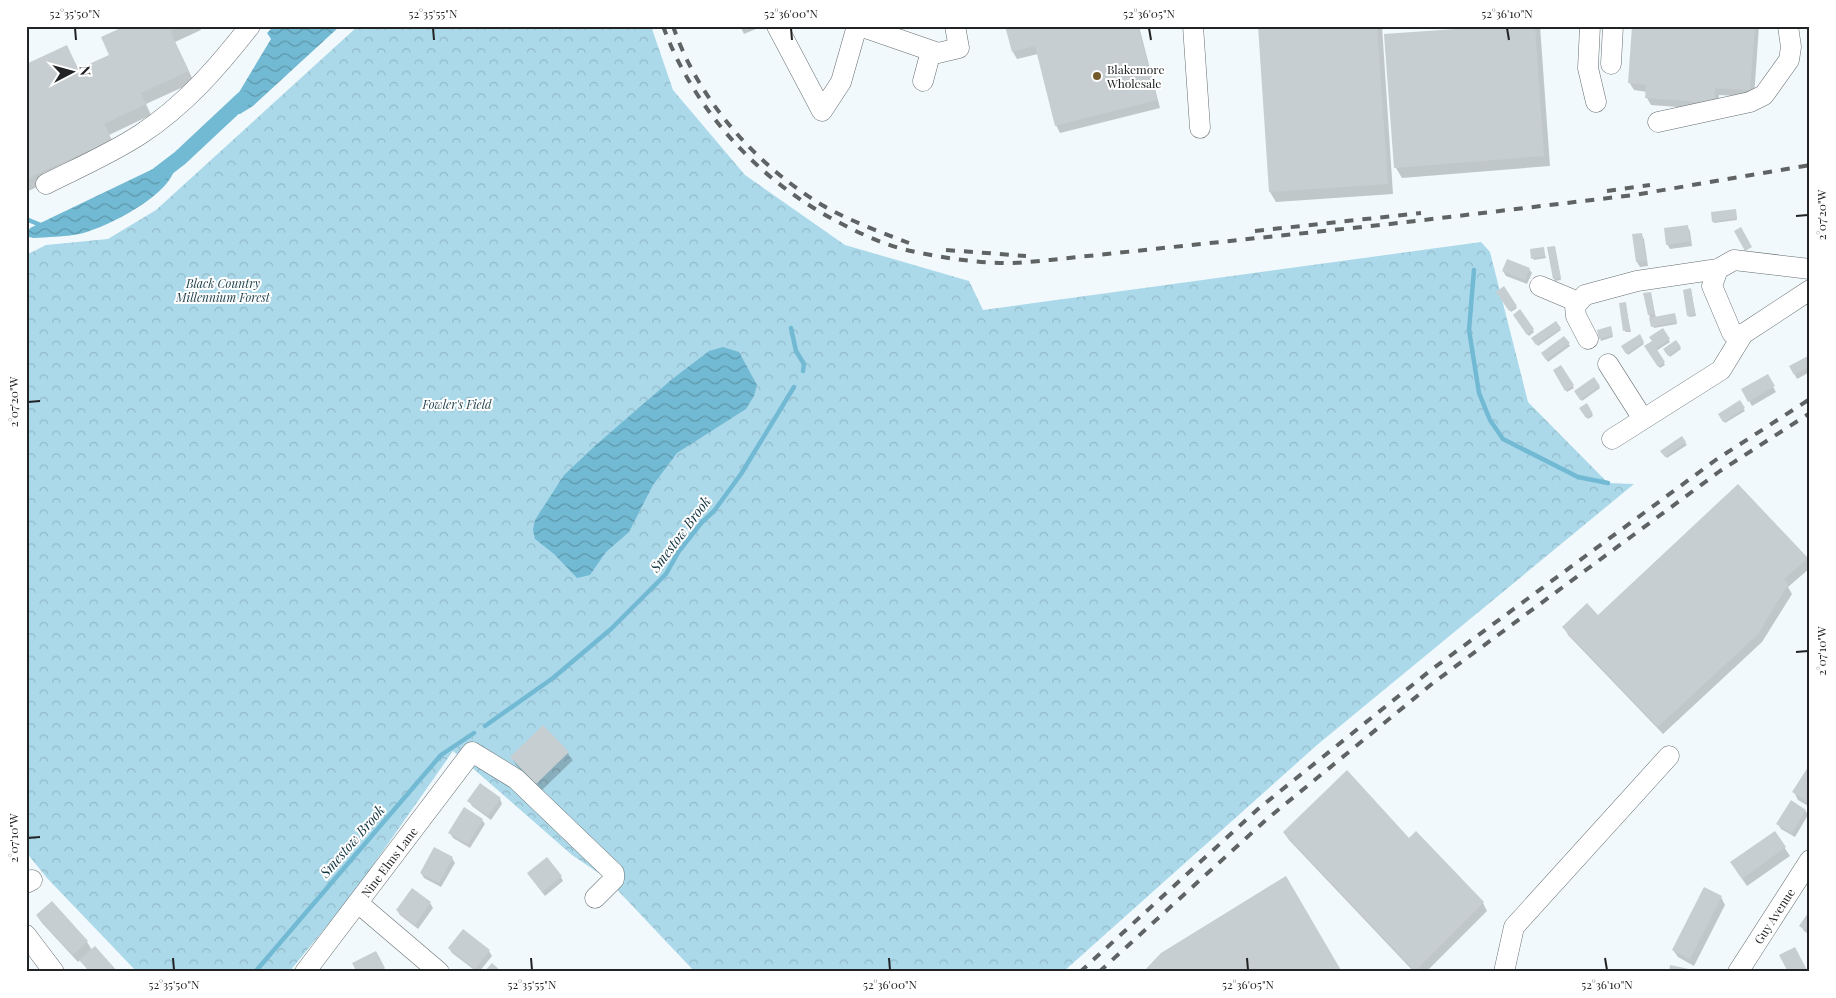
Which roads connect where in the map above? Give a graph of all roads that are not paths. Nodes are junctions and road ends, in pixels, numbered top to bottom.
1 (250, 26) edge
2 (777, 26) edge
3 (859, 26) edge
4 (955, 26) edge
5 (1192, 26) edge
6 (1590, 26) edge
7 (1613, 26) edge
8 (1788, 26) edge
9 (924, 48) junction
10 (1611, 64) dead end
11 (923, 81) dead end
12 (1596, 102) dead end
13 (1658, 122) dead end
14 (1200, 128) dead end
15 (46, 184) dead end
16 (1718, 269) junction
17 (1810, 269) edge
18 (1540, 286) dead end
19 (1810, 290) edge
20 (1578, 302) junction
21 (1743, 334) junction
22 (1588, 339) dead end
23 (1608, 364) dead end
24 (1643, 419) junction
25 (1612, 439) dead end
26 (1669, 756) dead end
27 (1810, 860) edge
28 (595, 898) dead end
29 (358, 903) junction
30 (26, 935) edge
31 (54, 972) edge
32 (306, 972) edge
33 (439, 972) edge
34 (1504, 972) edge
35 (1738, 972) edge

1 - 15 street
2 - 3 street
3 - 9 street
4 - 9 street
5 - 14 street
6 - 12 street
7 - 10 street
8 - 13 street
9 - 11 street
16 - 17 street
16 - 20 street
16 - 21 street
18 - 20 street
19 - 21 street
20 - 22 street
21 - 24 street
23 - 24 street
24 - 25 street
26 - 34 street
27 - 35 street, Guy Avenue
28 - 29 street, Nine Elms Lane
29 - 32 street, Nine Elms Lane
29 - 33 street
30 - 31 street

